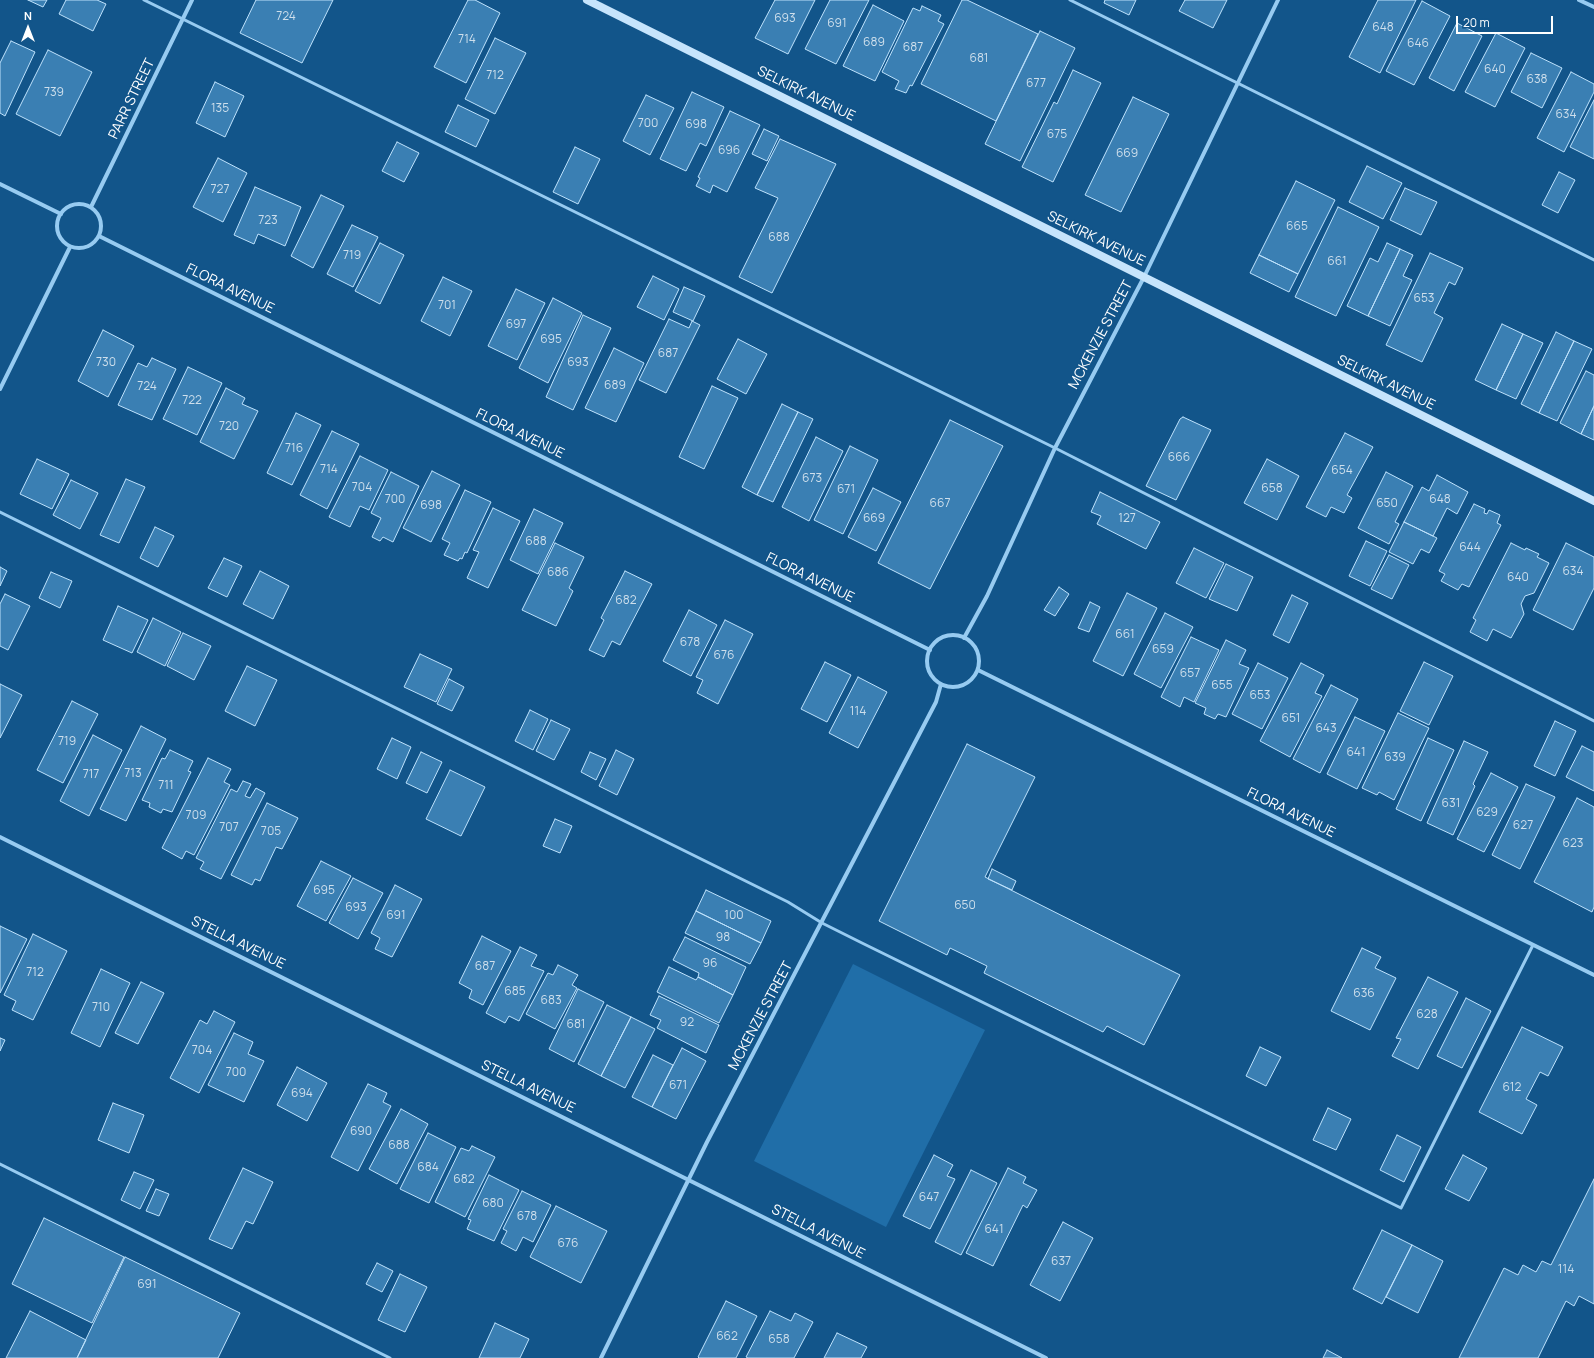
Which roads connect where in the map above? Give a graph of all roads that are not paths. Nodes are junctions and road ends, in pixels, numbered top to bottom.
1 (144, 0) edge
2 (192, 0) edge
3 (587, 0) edge
4 (1070, 0) edge
5 (1278, 0) edge
6 (1579, 0) edge
7 (1594, 8) edge
8 (183, 19) junction
9 (1237, 83) junction
10 (0, 184) edge
11 (91, 207) junction
12 (61, 214) junction
13 (99, 236) junction
14 (70, 247) junction
15 (1594, 260) edge
16 (1144, 277) junction
17 (0, 389) edge
18 (1055, 448) junction
19 (1594, 501) edge
20 (0, 512) edge
21 (964, 638) junction
22 (930, 650) junction
23 (978, 670) junction
24 (941, 684) junction
25 (1594, 721) edge
26 (0, 837) edge
27 (822, 923) junction
28 (1533, 945) junction
29 (1594, 975) edge
30 (0, 1164) edge
31 (689, 1179) junction
32 (390, 1358) edge
33 (601, 1358) edge
34 (1046, 1358) edge

1 - 8 lane
2 - 8 street, PARR STREET
3 - 16 main road, SELKIRK AVENUE
4 - 9 lane
5 - 9 street, MCKENZIE STREET
6 - 7 street
8 - 11 street, PARR STREET
8 - 18 lane
9 - 15 lane
9 - 16 street, MCKENZIE STREET
10 - 12 street
11 - 12 street
11 - 13 street
12 - 14 street
13 - 14 street
13 - 22 street, FLORA AVENUE
14 - 17 street
16 - 18 street, MCKENZIE STREET
16 - 19 main road, SELKIRK AVENUE
18 - 21 street, MCKENZIE STREET
18 - 25 lane
20 - 27 lane
21 - 22 street
21 - 23 street
22 - 24 street
23 - 24 street
23 - 28 street, FLORA AVENUE
24 - 27 street, MCKENZIE STREET
26 - 31 street, STELLA AVENUE
27 - 28 lane
27 - 31 street, MCKENZIE STREET
28 - 29 street, FLORA AVENUE
30 - 32 lane
31 - 33 street, MCKENZIE STREET
31 - 34 street, STELLA AVENUE

